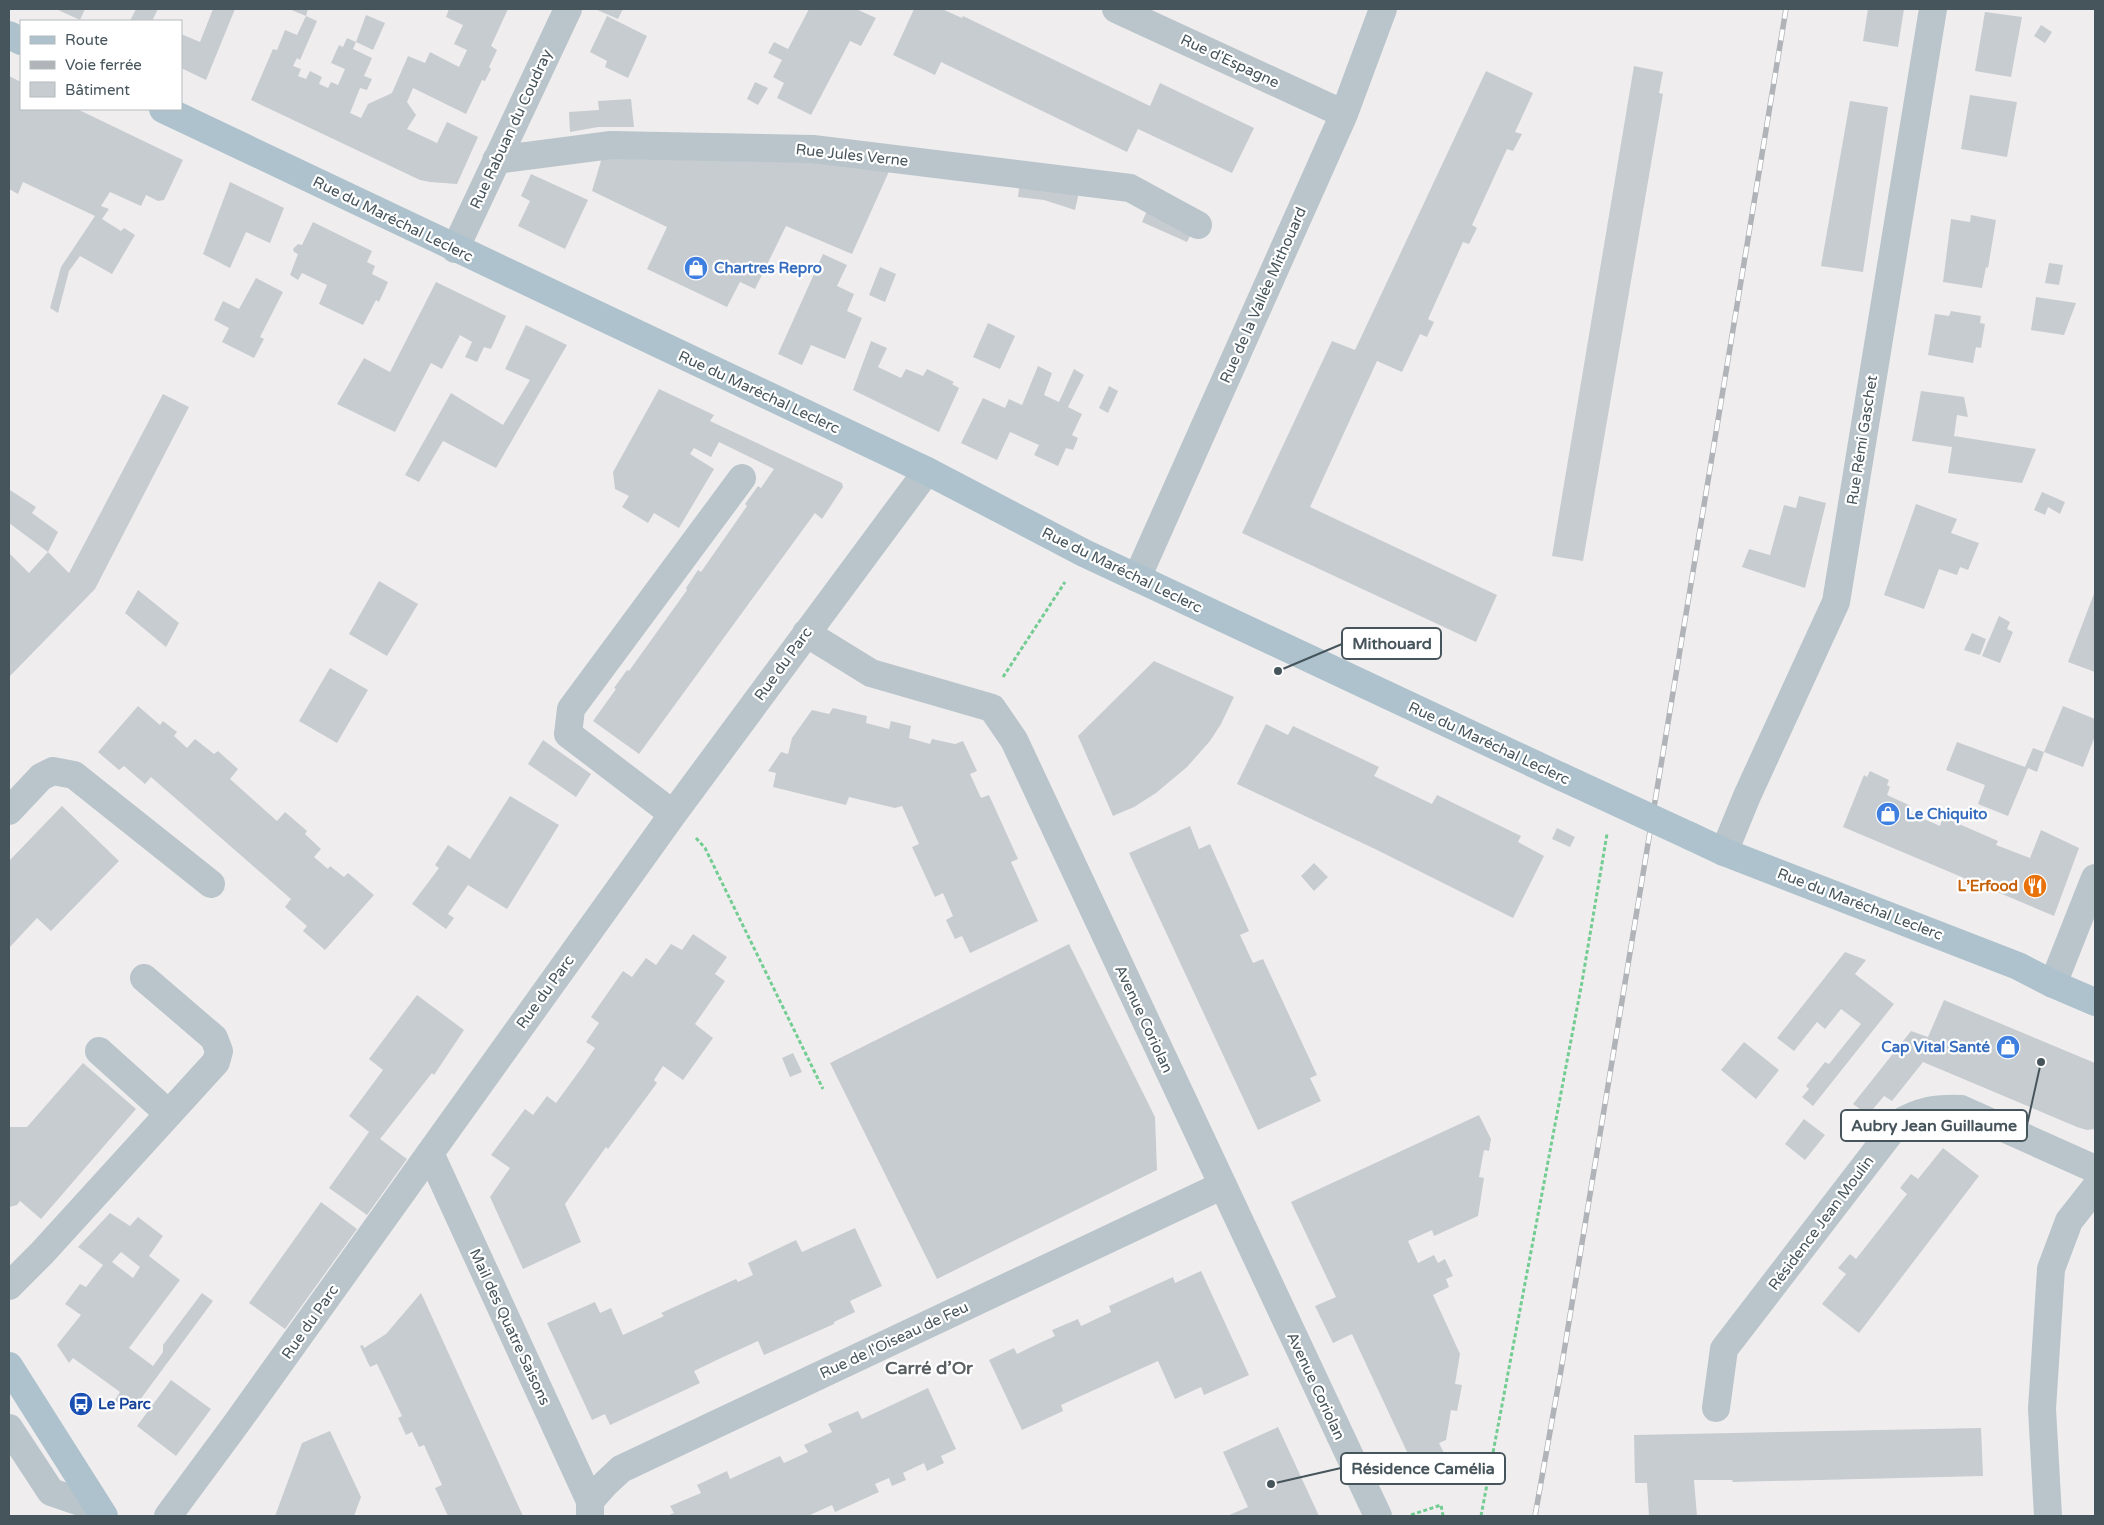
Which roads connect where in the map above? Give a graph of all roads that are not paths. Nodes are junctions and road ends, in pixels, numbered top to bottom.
1 (568, 9) edge
2 (1116, 9) edge
3 (1383, 9) edge
4 (1933, 9) edge
5 (165, 110) edge
6 (1344, 114) junction
7 (496, 160) junction
8 (1198, 225) dead end
9 (455, 249) junction
10 (927, 471) junction
11 (742, 478) dead end
12 (1136, 578) junction
13 (806, 633) junction
14 (9, 811) edge
15 (673, 814) junction
16 (1724, 852) junction
17 (2095, 878) edge
18 (211, 884) dead end
19 (144, 978) dead end
20 (2053, 984) junction
21 (2095, 1002) edge
22 (99, 1051) dead end
23 (169, 1114) junction
24 (430, 1153) junction
25 (2095, 1169) edge
26 (1221, 1186) junction
27 (2095, 1188) edge
28 (9, 1286) edge
29 (9, 1366) edge
30 (1716, 1408) dead end
31 (9, 1428) edge
32 (590, 1508) edge
33 (101, 1512) edge
34 (168, 1516) edge
35 (1378, 1516) edge
36 (2048, 1516) edge

1 - 7 street, Rue Rabuan du Coudray
2 - 6 street, Rue d'Espagne
3 - 6 street, Rue de la Vallée Mithouard
4 - 16 street, Rue Rémi Gaschet
5 - 9 main road, Rue du Maréchal Leclerc
6 - 12 street, Rue de la Vallée Mithouard
7 - 8 street, Rue Jules Verne
7 - 9 street, Rue Rabuan du Coudray
9 - 10 main road, Rue du Maréchal Leclerc
10 - 12 main road, Rue du Maréchal Leclerc
10 - 13 street, Rue du Parc
11 - 15 street
12 - 16 main road, Rue du Maréchal Leclerc, bridge
13 - 15 street, Rue du Parc
13 - 26 street, Avenue Coriolan
14 - 18 street
15 - 24 street, Rue du Parc
16 - 20 main road, Rue du Maréchal Leclerc
17 - 20 street
19 - 23 street
20 - 21 main road, Rue du Maréchal Leclerc
22 - 23 street
23 - 28 street
24 - 32 street, Mail des Quatre Saisons
24 - 34 street, Rue du Parc
25 - 30 street, Résidence Jean Moulin
26 - 32 street, Rue de l'Oiseau de Feu
26 - 35 street, Avenue Coriolan
27 - 36 street
29 - 33 main road
31 - 33 street

